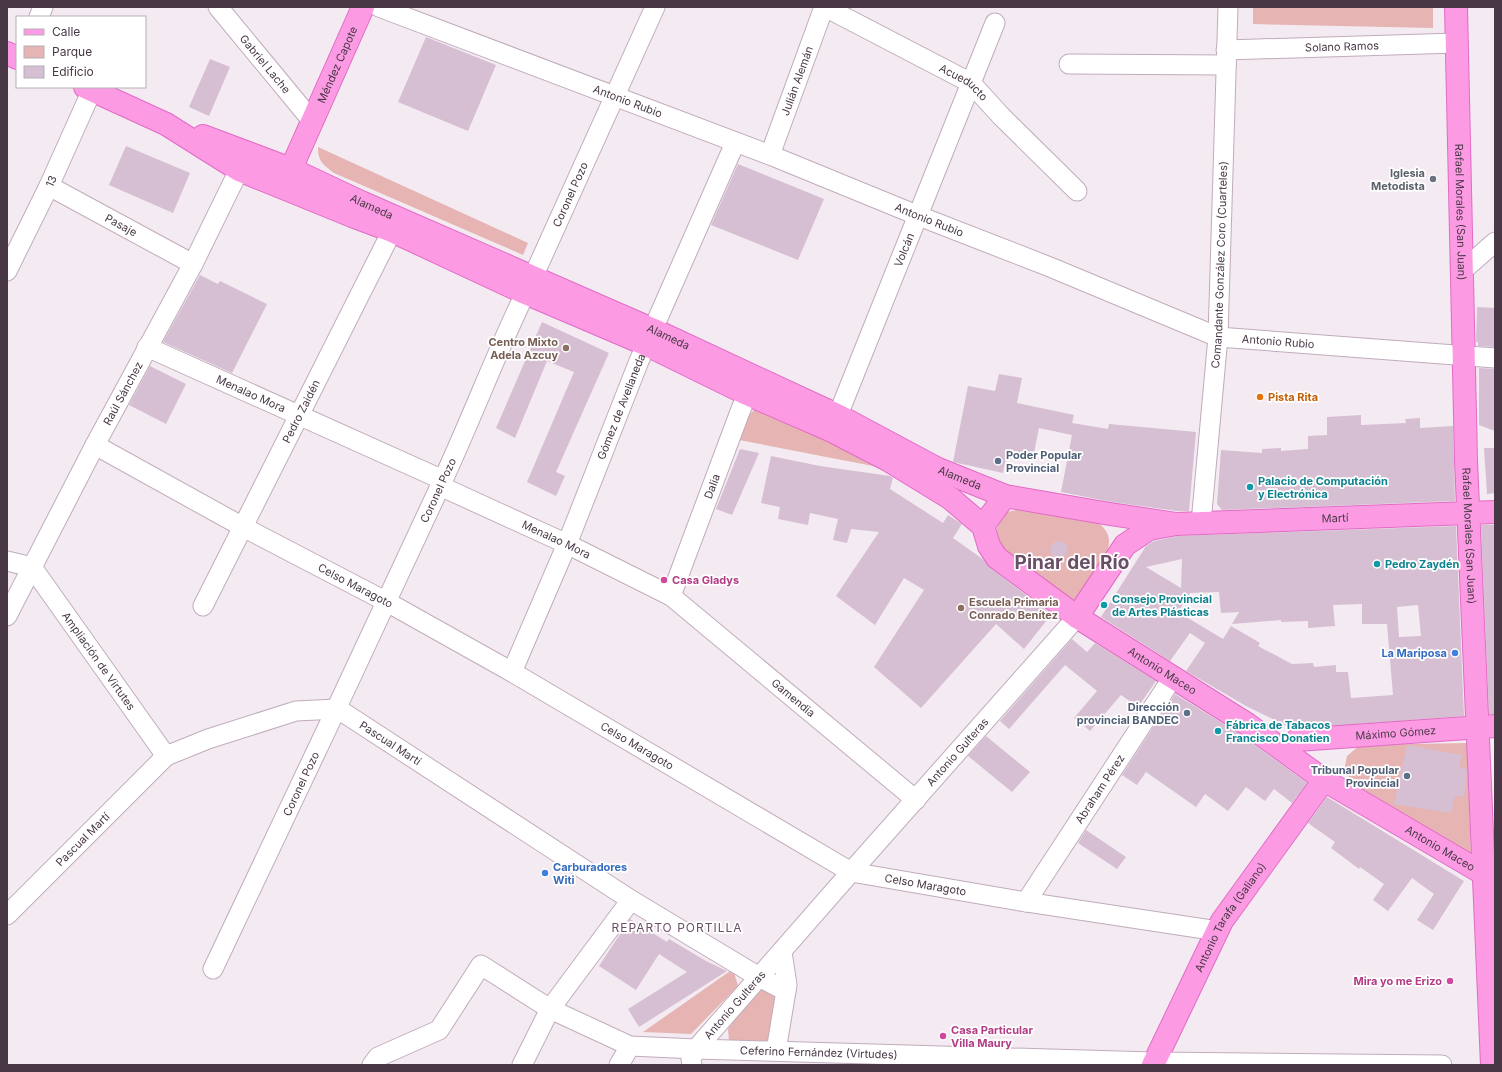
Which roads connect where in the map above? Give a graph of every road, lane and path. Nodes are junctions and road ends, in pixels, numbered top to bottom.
1 (43, 7) edge
2 (218, 7) edge
3 (363, 7) edge
4 (379, 7) edge
5 (655, 7) edge
6 (825, 7) edge
7 (1228, 7) edge
8 (1456, 7) edge
9 (38, 16) edge
10 (995, 23) dead end
11 (1457, 43) junction
12 (7, 53) edge
13 (1226, 57) junction
14 (16, 58) edge
15 (1069, 64) dead end
16 (971, 83) junction
17 (88, 89) edge
18 (615, 96) junction
19 (166, 124) junction
20 (309, 131) junction
21 (735, 143) junction
22 (210, 151) junction
23 (770, 155) junction
24 (261, 158) junction
25 (291, 169) junction
26 (239, 170) junction
27 (321, 183) junction
28 (49, 186) junction
29 (1077, 191) dead end
30 (919, 216) junction
31 (391, 225) junction
32 (1495, 242) edge
33 (193, 264) junction
34 (7, 271) edge
35 (1461, 272) junction
36 (529, 285) junction
37 (1218, 337) junction
38 (650, 338) junction
39 (147, 347) junction
40 (1463, 356) junction
41 (1495, 358) edge
42 (751, 386) junction
43 (300, 417) junction
44 (835, 424) junction
45 (95, 445) junction
46 (441, 483) junction
47 (1006, 496) junction
48 (1495, 512) edge
49 (1469, 513) junction
50 (1110, 514) junction
51 (1201, 523) junction
52 (1176, 524) junction
53 (983, 526) junction
54 (243, 527) junction
55 (567, 544) junction
56 (1125, 545) junction
57 (7, 561) edge
58 (32, 567) junction
59 (671, 596) junction
60 (386, 602) junction
61 (204, 606) dead end
62 (7, 616) edge
63 (1077, 617) junction
64 (512, 672) junction
65 (1173, 677) junction
66 (338, 709) junction
67 (1247, 724) junction
68 (1486, 727) edge
69 (1297, 740) junction
70 (166, 756) junction
71 (1324, 780) junction
72 (916, 800) junction
73 (851, 872) junction
74 (1490, 874) edge
75 (632, 900) junction
76 (1026, 902) junction
77 (7, 915) edge
78 (1218, 931) junction
79 (782, 952) junction
80 (213, 969) dead end
81 (759, 977) junction
82 (786, 991) junction
83 (550, 1009) junction
84 (630, 1046) junction
85 (776, 1051) junction
86 (693, 1058) edge
87 (1154, 1064) edge
88 (372, 1065) edge
89 (522, 1065) edge
90 (619, 1065) edge
91 (1442, 1065) edge
92 (1492, 1065) edge

1 - 9 street
2 - 20 street, Gabriel Lache
3 - 20 main road, Méndez Capote
4 - 18 street, Antonio Rubio
5 - 18 street, Coronel Pozo
6 - 16 street, Acueducto
6 - 23 street, Julián Alemán
7 - 13 street, Comandante González Coro (Cuarteles)
8 - 11 main road, Rafael Morales (San Juan)
10 - 16 street, Volcán
11 - 13 street, Solano Ramos
11 - 35 main road, Rafael Morales (San Juan)
12 - 14 main road
13 - 15 street, Solano Ramos
13 - 37 street, Comandante González Coro (Cuarteles)
16 - 29 street, Acueducto
16 - 30 street, Volcán
17 - 19 main road, Alameda
17 - 28 street, 13
18 - 21 street, Antonio Rubio
18 - 36 street, Coronel Pozo
19 - 22 main road, Alameda
19 - 24 main road, Alameda
20 - 24 main road
20 - 25 main road, Méndez Capote
20 - 27 main road
21 - 23 street, Antonio Rubio
21 - 38 street, Gómez de Avellaneda
22 - 25 main road
22 - 26 main road, Alameda
23 - 30 street, Antonio Rubio
24 - 25 main road, Alameda
25 - 27 main road, Alameda
25 - 31 main road
26 - 31 main road, Alameda
26 - 33 street, Raúl Sánchez
27 - 31 main road, Alameda
28 - 33 street, Pasaje
28 - 34 street, 13
30 - 37 street, Antonio Rubio
30 - 44 street, Volcán
31 - 36 main road, Alameda
31 - 43 street, Pedro Zaidén
32 - 35 street
33 - 39 street, Raúl Sánchez
35 - 40 main road, Rafael Morales (San Juan)
36 - 38 main road, Alameda
36 - 46 street, Coronel Pozo
37 - 40 street, Antonio Rubio
37 - 51 street, Comandante González Coro (Cuarteles)
38 - 42 main road, Alameda
38 - 55 street, Gómez de Avellaneda
39 - 43 street, Menalao Mora
39 - 45 street, Raúl Sánchez
40 - 41 street, Antonio Rubio
40 - 49 main road, Rafael Morales (San Juan)
42 - 44 main road, Alameda
42 - 59 street, Dalia
43 - 46 street, Menalao Mora
43 - 54 street, Pedro Zaidén
44 - 47 main road, Alameda
44 - 53 main road, Alameda
45 - 54 street, Celso Maragoto
45 - 58 street, Raúl Sánchez
46 - 55 street, Menalao Mora
46 - 60 street, Coronel Pozo
47 - 50 main road, Alameda
47 - 53 main road
48 - 49 main road, Martí
49 - 51 main road, Martí
49 - 68 main road, Rafael Morales (San Juan)
50 - 52 main road, Alameda
50 - 56 main road
51 - 52 main road, Martí
52 - 56 main road, Antonio Gulteras
53 - 63 main road
54 - 60 street, Celso Maragoto
54 - 61 street, Pedro Zaidén
55 - 59 street, Menalao Mora
55 - 64 street, Gómez de Avellaneda
56 - 63 main road, Antonio Gulteras
57 - 58 street
58 - 62 street, Raúl Sánchez
58 - 70 street, Ampliación de Virtutes
59 - 72 street, Gamendia
60 - 64 street, Celso Maragoto
60 - 66 street, Coronel Pozo
63 - 65 main road, Antonio Maceo
63 - 72 street, Antonio Gulteras
64 - 73 street, Celso Maragoto
65 - 67 main road, Antonio Maceo
65 - 76 street, Abraham Pérez
66 - 70 street, Pascual Martí
66 - 75 street, Pascual Martí
66 - 80 street, Coronel Pozo
67 - 69 main road, Antonio Maceo
67 - 71 main road, Antonio Maceo
68 - 69 main road, Máximo Gómez
68 - 74 main road, Rafael Morales (San Juan)
69 - 71 main road, Antonio Maceo
70 - 77 street, Pascual Martí
71 - 74 main road, Antonio Maceo
71 - 78 main road, Antonio Tarafa (Galiano)
72 - 73 street, Antonio Gulteras
73 - 76 street, Celso Maragoto
73 - 79 street, Antonio Gulteras
74 - 92 main road, Rafael Morales (San Juan)
75 - 81 street, Pascual Martí
75 - 83 street
76 - 78 street, Celso Maragoto
78 - 87 main road, Antonio Tarafa (Galiano)
79 - 81 street, Antonio Gulteras
79 - 82 street
81 - 82 street, Pascual Martí
81 - 86 street, Antonio Gulteras
82 - 85 street
83 - 84 street, Ceferino Fernández (Virtudes)
83 - 88 street, Ceferino Fernández (Virtudes)
83 - 89 street
84 - 86 street, Ceferino Fernández (Virtudes)
84 - 90 street
85 - 86 street, Ceferino Fernández (Virtudes)
85 - 87 street, Ceferino Fernández (Virtudes)
87 - 91 street, Ceferino Fernández (Virtudes)

